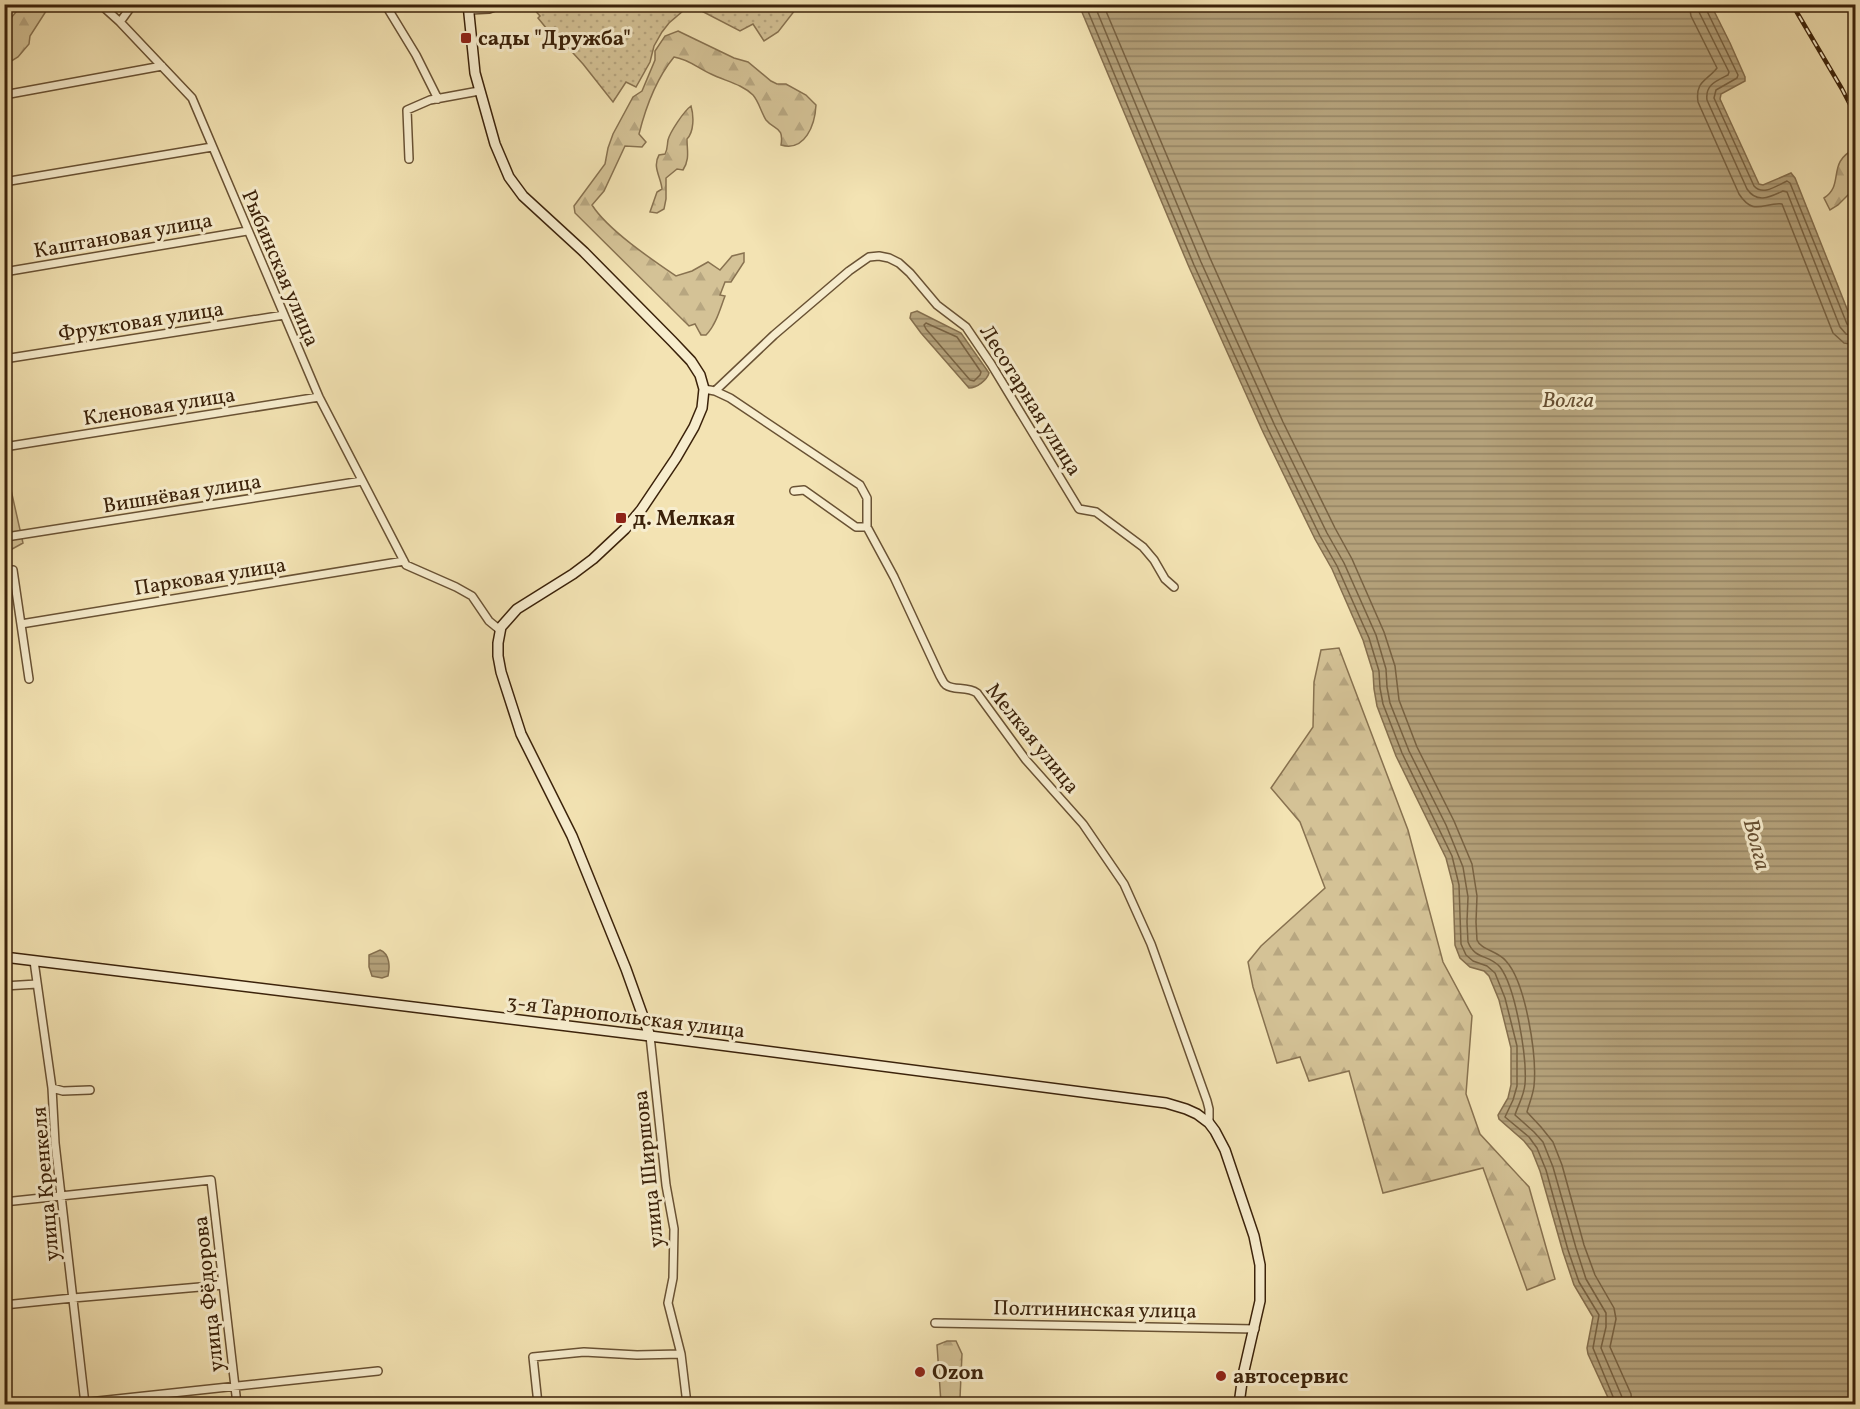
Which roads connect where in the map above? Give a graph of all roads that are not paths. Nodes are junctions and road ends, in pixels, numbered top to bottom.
1 (100, 4) edge
2 (133, 4) edge
3 (385, 4) edge
4 (503, 4) edge
5 (469, 7) edge
6 (120, 22) junction
7 (162, 66) junction
8 (479, 91) junction
9 (4, 95) edge
10 (438, 99) junction
11 (212, 147) junction
12 (409, 159) dead end
13 (4, 182) edge
14 (248, 231) junction
15 (4, 272) edge
16 (284, 315) junction
17 (4, 359) edge
18 (704, 389) junction
19 (716, 391) junction
20 (319, 397) junction
21 (4, 447) edge
22 (362, 481) junction
23 (794, 491) dead end
24 (867, 527) junction
25 (6, 537) dead end
26 (405, 563) junction
27 (13, 570) dead end
28 (1173, 587) dead end
29 (21, 624) junction
30 (500, 630) junction
31 (29, 679) dead end
32 (4, 957) edge
33 (34, 961) junction
34 (37, 984) junction
35 (4, 986) edge
36 (650, 1036) junction
37 (52, 1088) junction
38 (90, 1090) dead end
39 (1209, 1123) junction
40 (62, 1197) junction
41 (4, 1202) edge
42 (223, 1285) junction
43 (73, 1298) junction
44 (4, 1305) edge
45 (935, 1323) dead end
46 (1255, 1329) junction
47 (681, 1354) junction
48 (378, 1371) dead end
49 (235, 1387) junction
50 (70, 1404) edge
51 (85, 1404) edge
52 (237, 1404) edge
53 (538, 1404) edge
54 (687, 1404) edge
55 (1239, 1404) edge

1 - 6 street, Рыбинская улица
2 - 6 street
3 - 10 street
4 - 5 street
5 - 8 main road
6 - 7 street, Рыбинская улица
7 - 9 street
7 - 11 street, Рыбинская улица
8 - 10 street
8 - 18 main road
10 - 12 street
11 - 13 street
11 - 14 street, Рыбинская улица
14 - 15 street, Каштановая улица
14 - 16 street, Рыбинская улица
16 - 17 street, Фруктовая улица
16 - 20 street, Рыбинская улица
18 - 19 street
18 - 30 main road
19 - 24 street, Мелкая улица
19 - 28 street, Лесотарная улица
20 - 21 street, Кленовая улица
20 - 22 street, Рыбинская улица
22 - 25 street, Вишнёвая улица
22 - 26 street, Рыбинская улица
23 - 24 street
24 - 39 street, Мелкая улица
26 - 29 street, Парковая улица
26 - 30 street
27 - 29 street
29 - 31 street
30 - 36 main road
32 - 33 main road, 3-я Тарнопольская улица
33 - 34 street, улица Кренкеля
33 - 36 main road, 3-я Тарнопольская улица
34 - 35 street
34 - 37 street, улица Кренкеля
36 - 39 main road, 3-я Тарнопольская улица
36 - 47 street, улица Ширшова
37 - 38 street
37 - 40 street, улица Кренкеля
39 - 46 main road
40 - 41 street
40 - 42 street, улица Фёдорова
40 - 43 street, улица Кренкеля
42 - 43 street
42 - 49 street, улица Фёдорова
43 - 44 street
43 - 51 street, улица Кренкеля
45 - 46 street, Полтининская улица
46 - 55 main road
47 - 53 street
47 - 54 street, улица Ширшова
48 - 49 street
49 - 51 street
49 - 52 street, улица Фёдорова
50 - 51 street

